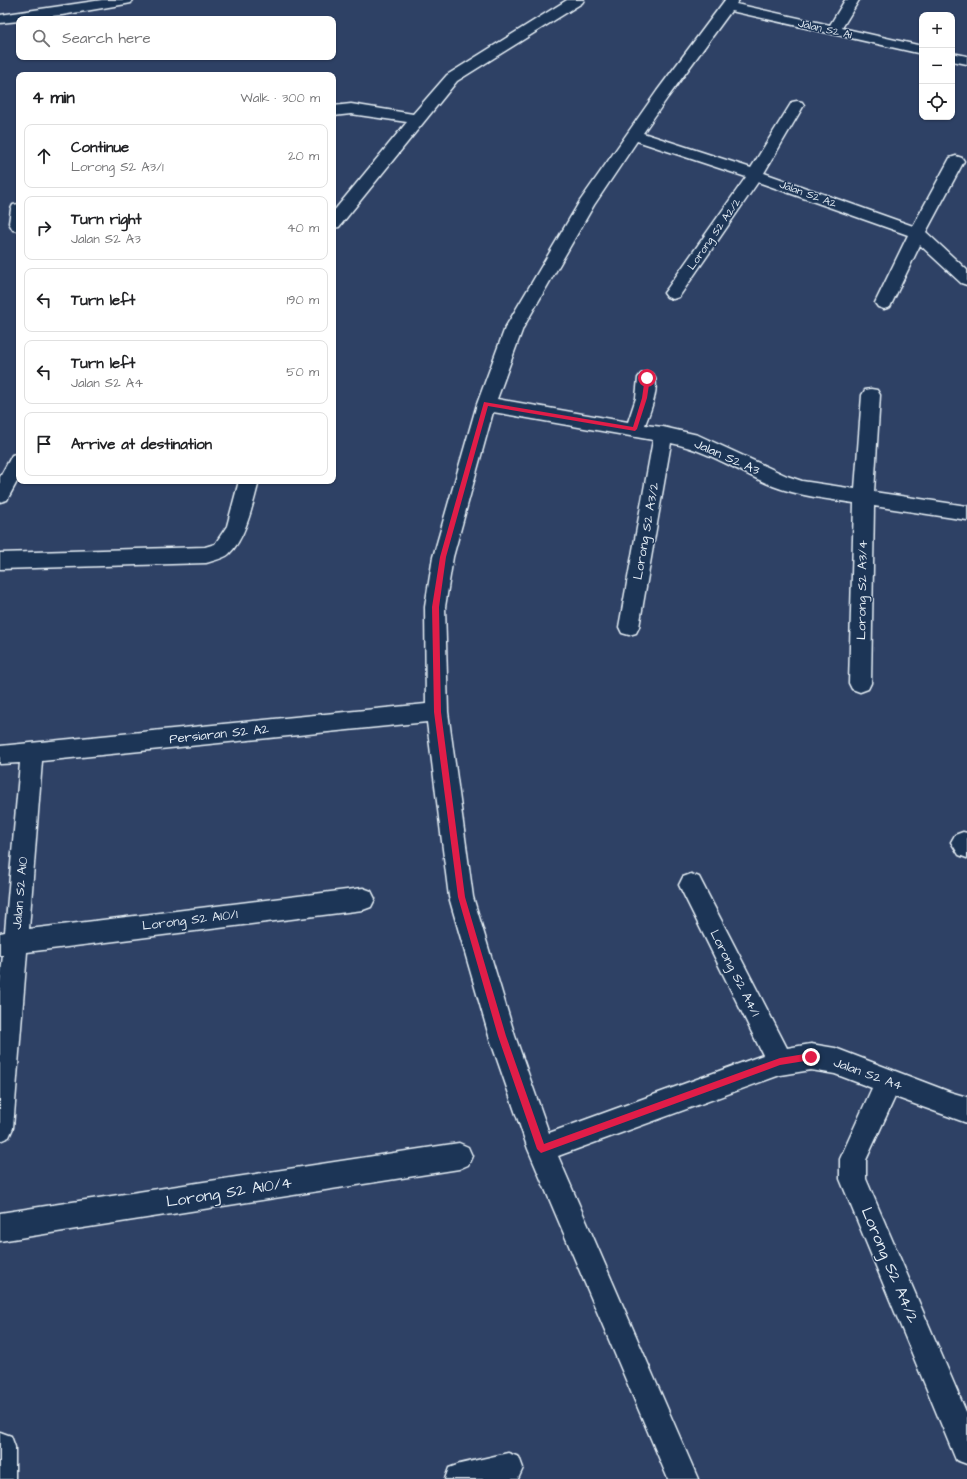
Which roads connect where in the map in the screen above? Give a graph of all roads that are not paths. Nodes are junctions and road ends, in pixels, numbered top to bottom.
1 (126, 0) edge
2 (578, 0) edge
3 (852, 0) edge
4 (730, 3) edge
5 (23, 16) edge
6 (16, 17) edge
7 (0, 19) edge
8 (833, 31) junction
9 (919, 49) edge
10 (955, 58) edge
11 (967, 60) edge
12 (797, 105) dead end
13 (336, 111) edge
14 (417, 119) junction
15 (634, 135) junction
16 (956, 160) dead end
17 (755, 175) junction
18 (336, 219) edge
19 (917, 233) junction
20 (967, 279) edge
21 (673, 293) dead end
22 (884, 303) dead end
23 (647, 378) dead end
24 (871, 395) dead end
25 (486, 404) junction
26 (635, 429) junction
27 (663, 434) junction
28 (16, 466) edge
29 (248, 484) edge
30 (0, 495) edge
31 (864, 497) junction
32 (967, 513) edge
33 (0, 561) edge
34 (629, 627) dead end
35 (860, 684) dead end
36 (437, 712) junction
37 (32, 753) junction
38 (0, 755) edge
39 (691, 885) dead end
40 (363, 899) dead end
41 (8, 943) edge
42 (780, 1062) junction
43 (888, 1081) junction
44 (967, 1110) edge
45 (0, 1128) edge
46 (541, 1149) junction
47 (459, 1156) dead end
48 (0, 1227) edge
49 (0, 1447) edge
50 (967, 1449) edge
51 (508, 1468) dead end
52 (0, 1479) edge
53 (460, 1479) edge
54 (683, 1479) edge

1 - 5 main road
2 - 14 main road
3 - 8 main road
4 - 8 main road, Jalan S2 A1
4 - 15 main road
6 - 7 main road
8 - 9 main road, Jalan S2 A1
10 - 11 main road
12 - 17 main road, Lorong S2 A2/2
13 - 14 main road
14 - 18 main road
15 - 17 main road, Jalan S2 A2
15 - 25 main road
16 - 19 main road
17 - 19 main road, Jalan S2 A2
17 - 21 main road, Lorong S2 A2/2
19 - 20 main road, Jalan S2 A2
19 - 22 main road
23 - 26 main road
24 - 31 main road, Lorong S2 A3/4
25 - 26 main road, Jalan S2 A3
25 - 36 main road
26 - 27 main road, Jalan S2 A3
27 - 31 main road, Jalan S2 A3
27 - 34 main road, Lorong S2 A3/2
28 - 30 main road
29 - 33 main road
31 - 32 main road, Jalan S2 A3
31 - 35 main road, Lorong S2 A3/4
36 - 37 main road, Persiaran S2 A2
36 - 46 main road
37 - 38 main road, Persiaran S2 A2
37 - 41 main road, Jalan S2 A10
39 - 42 main road, Lorong S2 A4/1
40 - 41 main road, Lorong S2 A10/1
41 - 45 main road, Jalan S2 A10
42 - 43 main road, Jalan S2 A4
42 - 46 main road, Jalan S2 A4
43 - 44 main road, Jalan S2 A4
43 - 50 main road, Lorong S2 A4/2
46 - 54 main road
47 - 48 main road, Lorong S2 A10/4
49 - 52 main road
51 - 53 main road

